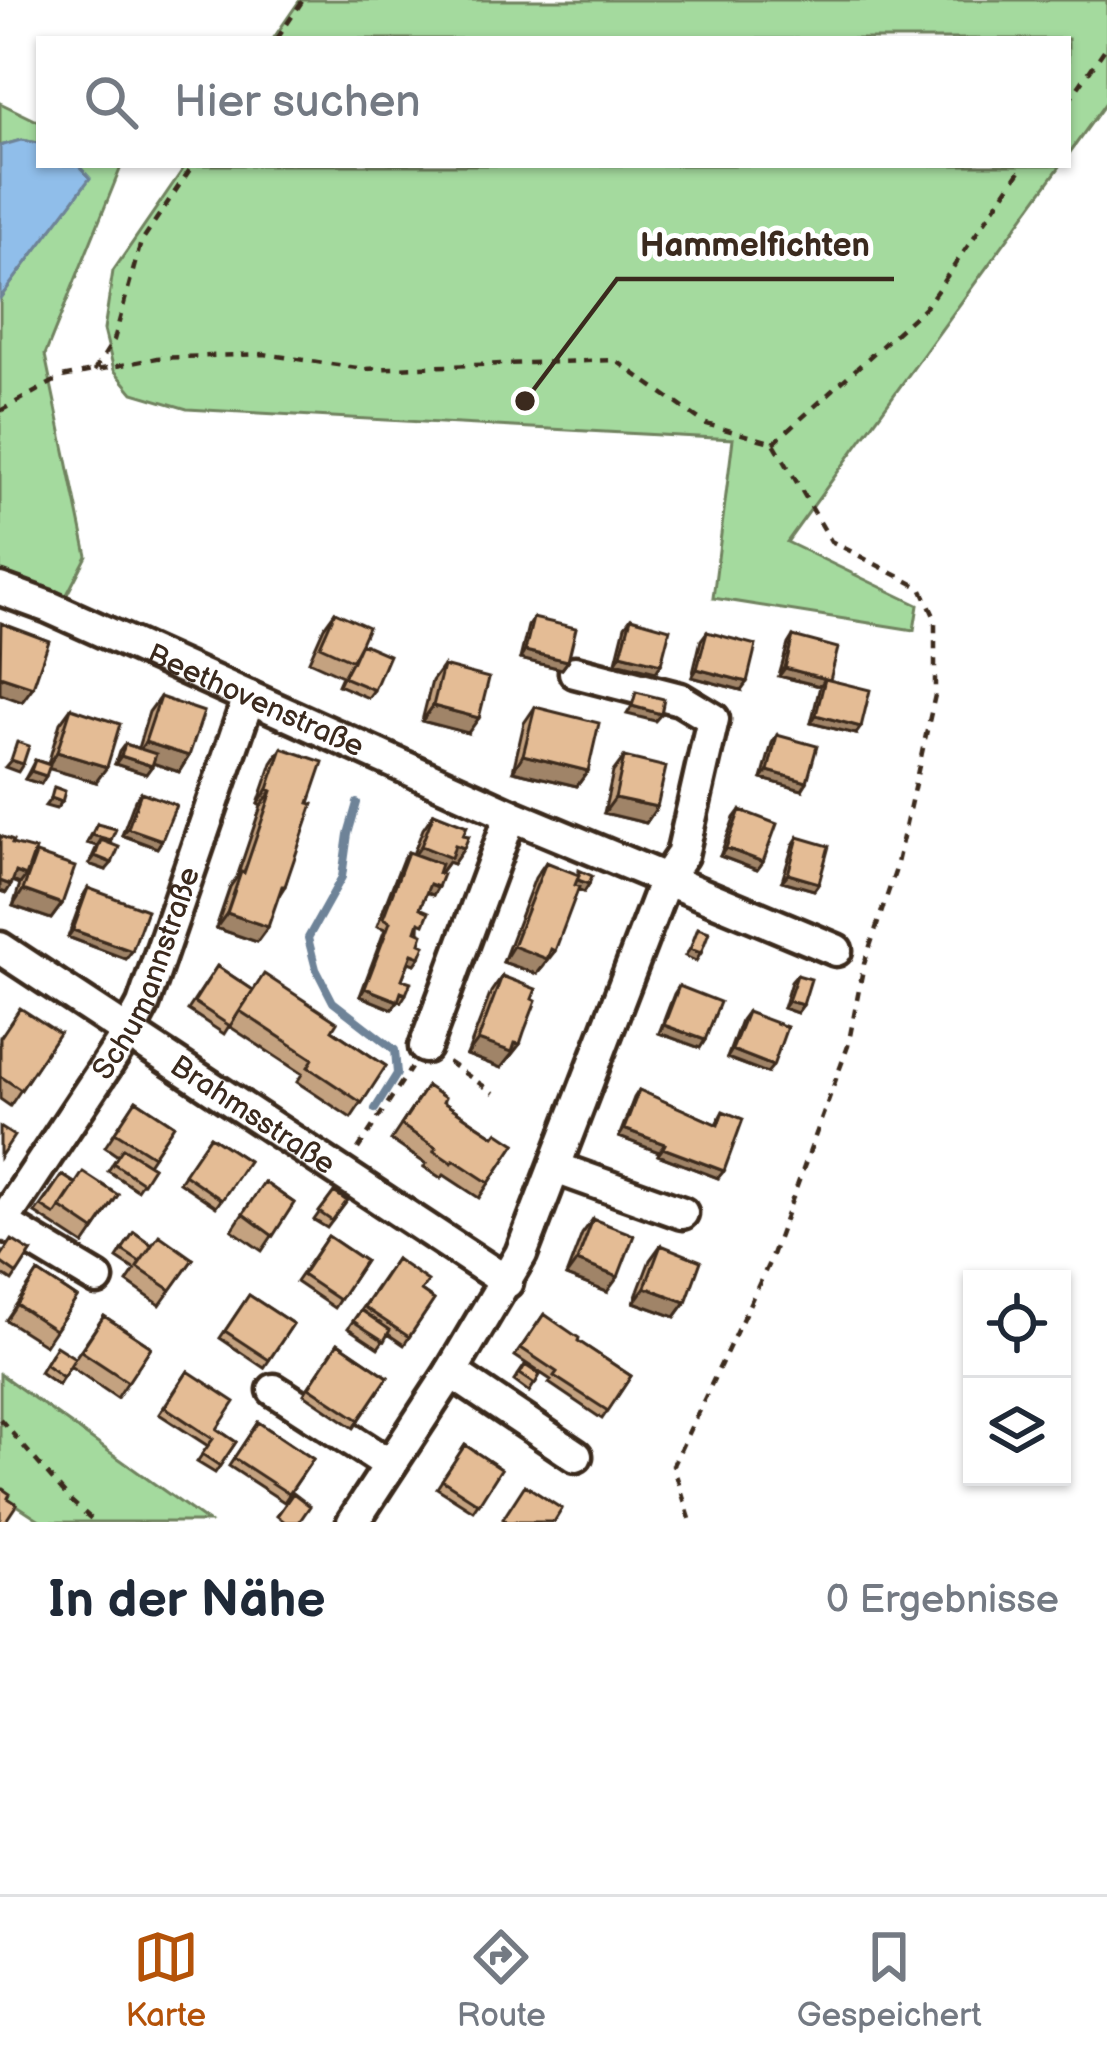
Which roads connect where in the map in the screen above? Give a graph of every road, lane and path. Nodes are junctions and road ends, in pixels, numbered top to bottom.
1 (303, 0) edge
2 (279, 36) edge
3 (1107, 46) edge
4 (1071, 98) edge
5 (191, 168) edge
6 (1022, 168) edge
7 (94, 371) junction
8 (0, 411) edge
9 (774, 443) junction
10 (0, 589) edge
11 (575, 672) dead end
12 (248, 697) junction
13 (511, 815) junction
14 (665, 880) junction
15 (0, 948) edge
16 (836, 950) dead end
17 (128, 1034) junction
18 (424, 1047) junction
19 (494, 1093) dead end
20 (556, 1168) junction
21 (341, 1174) junction
22 (682, 1213) dead end
23 (1, 1223) edge
24 (97, 1279) dead end
25 (507, 1282) junction
26 (451, 1372) junction
27 (274, 1390) dead end
28 (0, 1419) edge
29 (576, 1456) dead end
30 (390, 1465) junction
31 (86, 1519) edge
32 (95, 1522) edge
33 (353, 1522) edge
34 (691, 1522) edge

1 - 2 path
3 - 4 path
5 - 7 path
6 - 9 path
7 - 8 path
7 - 9 path
9 - 34 path
10 - 12 street, Beethovenstraße
11 - 14 street
12 - 13 street, Beethovenstraße
12 - 17 street, Schumannstraße
13 - 14 street, Beethovenstraße
13 - 18 street
14 - 16 street, Beethovenstraße
14 - 20 street
15 - 17 street, Brahmsstraße
17 - 21 street, Brahmsstraße
17 - 23 street, Schumannstraße
18 - 19 path
18 - 21 path
20 - 22 street
20 - 25 street
21 - 25 street, Brahmsstraße
23 - 24 street
25 - 26 street
26 - 29 street
26 - 30 street
27 - 30 street
28 - 31 path
30 - 33 street
31 - 32 path

